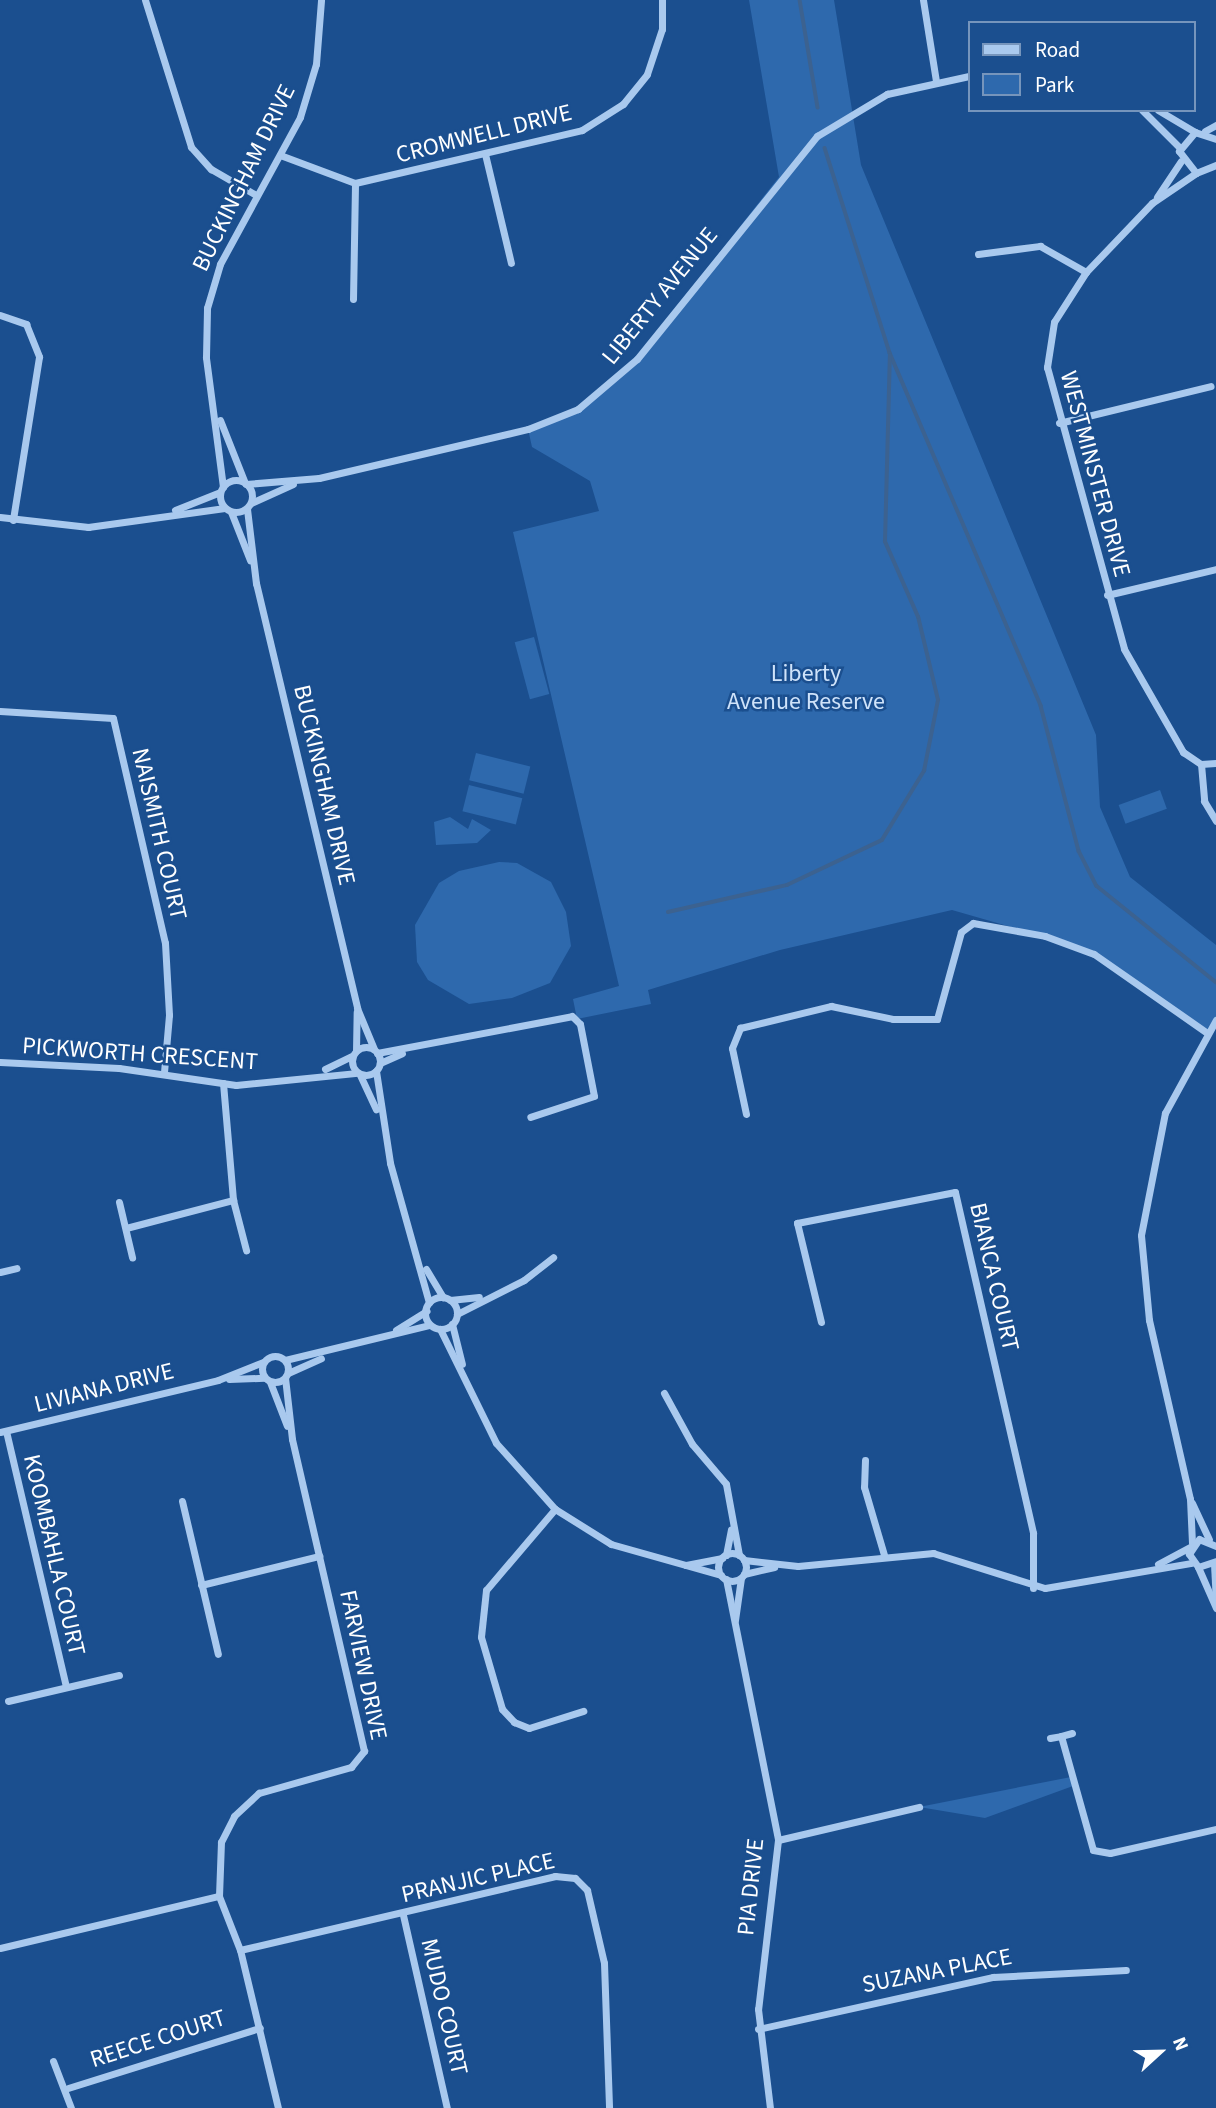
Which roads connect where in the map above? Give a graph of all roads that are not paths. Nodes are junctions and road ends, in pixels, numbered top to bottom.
1 (145, 0) edge
2 (321, 0) edge
3 (662, 0) edge
4 (923, 0) edge
5 (968, 76) edge
6 (936, 81) junction
7 (1144, 112) edge
8 (1161, 112) edge
9 (1216, 125) edge
10 (1205, 131) junction
11 (1195, 132) junction
12 (1216, 139) edge
13 (1179, 147) junction
14 (485, 154) junction
15 (281, 155) junction
16 (1181, 160) junction
17 (1216, 165) edge
18 (1196, 173) junction
19 (1206, 173) junction
20 (1216, 179) edge
21 (355, 183) junction
22 (256, 195) junction
23 (1152, 203) junction
24 (978, 254) dead end
25 (510, 263) dead end
26 (1086, 272) junction
27 (353, 299) dead end
28 (0, 315) edge
29 (1211, 386) dead end
30 (217, 413) junction
31 (1059, 423) junction
32 (296, 482) junction
33 (246, 484) junction
34 (222, 489) junction
35 (249, 506) junction
36 (228, 510) junction
37 (165, 514) junction
38 (0, 517) edge
39 (13, 520) junction
40 (1216, 569) edge
41 (254, 571) junction
42 (1107, 595) junction
43 (0, 711) edge
44 (1216, 762) edge
45 (1201, 764) junction
46 (1216, 821) edge
47 (357, 1007) junction
48 (1216, 1020) edge
49 (1206, 1032) junction
50 (376, 1051) junction
51 (406, 1051) junction
52 (354, 1054) junction
53 (0, 1062) edge
54 (380, 1063) junction
55 (164, 1072) junction
56 (318, 1072) junction
57 (376, 1072) junction
58 (358, 1074) junction
59 (223, 1083) junction
60 (746, 1114) dead end
61 (530, 1117) dead end
62 (381, 1119) junction
63 (233, 1200) junction
64 (119, 1202) dead end
65 (126, 1228) junction
66 (246, 1250) dead end
67 (132, 1257) dead end
68 (552, 1257) dead end
69 (424, 1266) junction
70 (17, 1268) dead end
71 (0, 1272) edge
72 (486, 1296) junction
73 (447, 1299) junction
74 (427, 1307) junction
75 (457, 1314) junction
76 (821, 1322) dead end
77 (452, 1324) junction
78 (430, 1325) junction
79 (440, 1329) junction
80 (386, 1335) junction
81 (328, 1354) junction
82 (285, 1360) junction
83 (263, 1362) junction
84 (465, 1375) junction
85 (286, 1376) junction
86 (218, 1380) junction
87 (267, 1380) junction
88 (664, 1393) dead end
89 (3, 1432) edge
90 (292, 1440) junction
91 (865, 1460) dead end
92 (1190, 1499) junction
93 (182, 1501) dead end
94 (555, 1509) junction
95 (732, 1524) junction
96 (1209, 1539) junction
97 (1191, 1545) junction
98 (1216, 1546) edge
99 (884, 1555) junction
100 (319, 1556) junction
101 (724, 1557) junction
102 (741, 1558) junction
103 (1215, 1562) edge
104 (681, 1565) junction
105 (781, 1565) junction
106 (1195, 1565) junction
107 (1154, 1566) junction
108 (743, 1576) junction
109 (723, 1577) junction
110 (201, 1584) junction
111 (1033, 1588) junction
112 (1216, 1600) edge
113 (1216, 1608) edge
114 (734, 1632) junction
115 (218, 1654) dead end
116 (119, 1675) dead end
117 (66, 1687) junction
118 (8, 1701) dead end
119 (583, 1711) dead end
120 (1073, 1733) dead end
121 (1061, 1736) junction
122 (1050, 1738) dead end
123 (919, 1807) dead end
124 (1216, 1829) edge
125 (778, 1840) junction
126 (219, 1896) junction
127 (402, 1915) junction
128 (0, 1948) edge
129 (240, 1950) junction
130 (1126, 1970) dead end
131 (260, 2028) junction
132 (758, 2029) junction
133 (52, 2062) dead end
134 (68, 2088) junction
135 (71, 2108) edge
136 (278, 2108) edge
137 (447, 2108) edge
138 (609, 2108) edge
139 (769, 2108) edge

1 - 22 street
2 - 15 street, BUCKINGHAM DRIVE
3 - 14 street, CROMWELL DRIVE
4 - 6 street
5 - 6 street, LIBERTY AVENUE
6 - 32 street, LIBERTY AVENUE
7 - 13 street
8 - 11 street
9 - 10 street
10 - 11 street
10 - 12 street
11 - 13 street
13 - 16 street
14 - 21 street, CROMWELL DRIVE
14 - 25 street
15 - 21 street
15 - 22 street, BUCKINGHAM DRIVE
16 - 18 street
16 - 23 street, WESTMINSTER DRIVE
17 - 19 street
18 - 19 street
18 - 23 street, WESTMINSTER DRIVE
19 - 20 street
21 - 27 street
22 - 30 street, BUCKINGHAM DRIVE
23 - 26 street, WESTMINSTER DRIVE
24 - 26 street
26 - 31 street, WESTMINSTER DRIVE
28 - 39 street
29 - 31 street
30 - 33 street, BUCKINGHAM DRIVE
30 - 34 street, BUCKINGHAM DRIVE
31 - 42 street, WESTMINSTER DRIVE
32 - 33 street, LIBERTY AVENUE
32 - 35 street, LIBERTY AVENUE
33 - 34 street, LIBERTY AVENUE
33 - 35 street, BUCKINGHAM DRIVE
34 - 36 street, BUCKINGHAM DRIVE
34 - 37 street
35 - 36 street, LIBERTY AVENUE
35 - 41 street, BUCKINGHAM DRIVE
36 - 37 street
36 - 41 street, BUCKINGHAM DRIVE
37 - 39 street
38 - 39 street
40 - 42 street
41 - 47 street, BUCKINGHAM DRIVE
42 - 45 street, WESTMINSTER DRIVE
43 - 55 street, NAISMITH COURT
44 - 45 street
45 - 46 street
47 - 50 street, BUCKINGHAM DRIVE
47 - 52 street, BUCKINGHAM DRIVE
48 - 49 street
49 - 60 street
49 - 92 street
50 - 51 street, PICKWORTH CRESCENT
50 - 52 street, PICKWORTH CRESCENT
50 - 54 street, BUCKINGHAM DRIVE
51 - 54 street
51 - 61 street
52 - 56 street, PICKWORTH CRESCENT
52 - 58 street, BUCKINGHAM DRIVE
53 - 55 street, PICKWORTH CRESCENT
54 - 57 street
55 - 59 street, PICKWORTH CRESCENT
56 - 58 street, PICKWORTH CRESCENT
56 - 59 street, PICKWORTH CRESCENT
57 - 58 street, PICKWORTH CRESCENT
57 - 62 street
58 - 62 street, BUCKINGHAM DRIVE
59 - 63 street
62 - 69 street
63 - 65 street
63 - 66 street
64 - 65 street
65 - 67 street
68 - 72 street
69 - 73 street
69 - 74 street
70 - 71 street
72 - 73 street
72 - 75 street
73 - 74 street
73 - 75 street
74 - 78 street
74 - 80 street
75 - 77 street
76 - 111 street, BIANCA COURT
77 - 79 street
77 - 84 street
78 - 79 street
78 - 80 street
79 - 84 street
80 - 81 street
81 - 82 street
81 - 85 street
82 - 83 street, LIVIANA DRIVE
82 - 85 street, FARVIEW DRIVE
83 - 86 street, LIVIANA DRIVE
83 - 87 street, FARVIEW DRIVE
84 - 94 street
85 - 87 street, LIVIANA DRIVE
85 - 90 street, FARVIEW DRIVE
86 - 87 street, LIVIANA DRIVE
86 - 89 street, LIVIANA DRIVE
87 - 90 street, FARVIEW DRIVE
88 - 95 street, PIA DRIVE
89 - 117 street, KOOMBAHLA COURT
90 - 100 street, FARVIEW DRIVE
91 - 99 street
92 - 96 street
92 - 97 street
93 - 110 street
94 - 104 street
94 - 119 street
95 - 101 street, PIA DRIVE
95 - 102 street, PIA DRIVE
96 - 97 street
96 - 98 street
97 - 106 street
97 - 107 street
99 - 105 street
99 - 111 street
100 - 110 street
100 - 126 street, FARVIEW DRIVE
101 - 102 street
101 - 104 street
101 - 109 street, PIA DRIVE
102 - 105 street
102 - 108 street, PIA DRIVE
103 - 106 street
103 - 112 street
104 - 109 street
105 - 108 street
106 - 107 street
106 - 113 street
107 - 111 street
108 - 109 street
108 - 114 street, PIA DRIVE
109 - 114 street, PIA DRIVE
110 - 115 street
114 - 125 street, PIA DRIVE
116 - 117 street, KOOMBAHLA COURT
117 - 118 street, KOOMBAHLA COURT
120 - 121 street
121 - 122 street
121 - 124 street
123 - 125 street
125 - 132 street, PIA DRIVE
126 - 128 street
126 - 129 street
127 - 129 street, PRANJIC PLACE
127 - 137 street, MUDO COURT
127 - 138 street, PRANJIC PLACE
129 - 131 street
130 - 132 street, SUZANA PLACE
131 - 134 street, REECE COURT
131 - 136 street
132 - 139 street, PIA DRIVE
133 - 134 street, REECE COURT
134 - 135 street, REECE COURT

